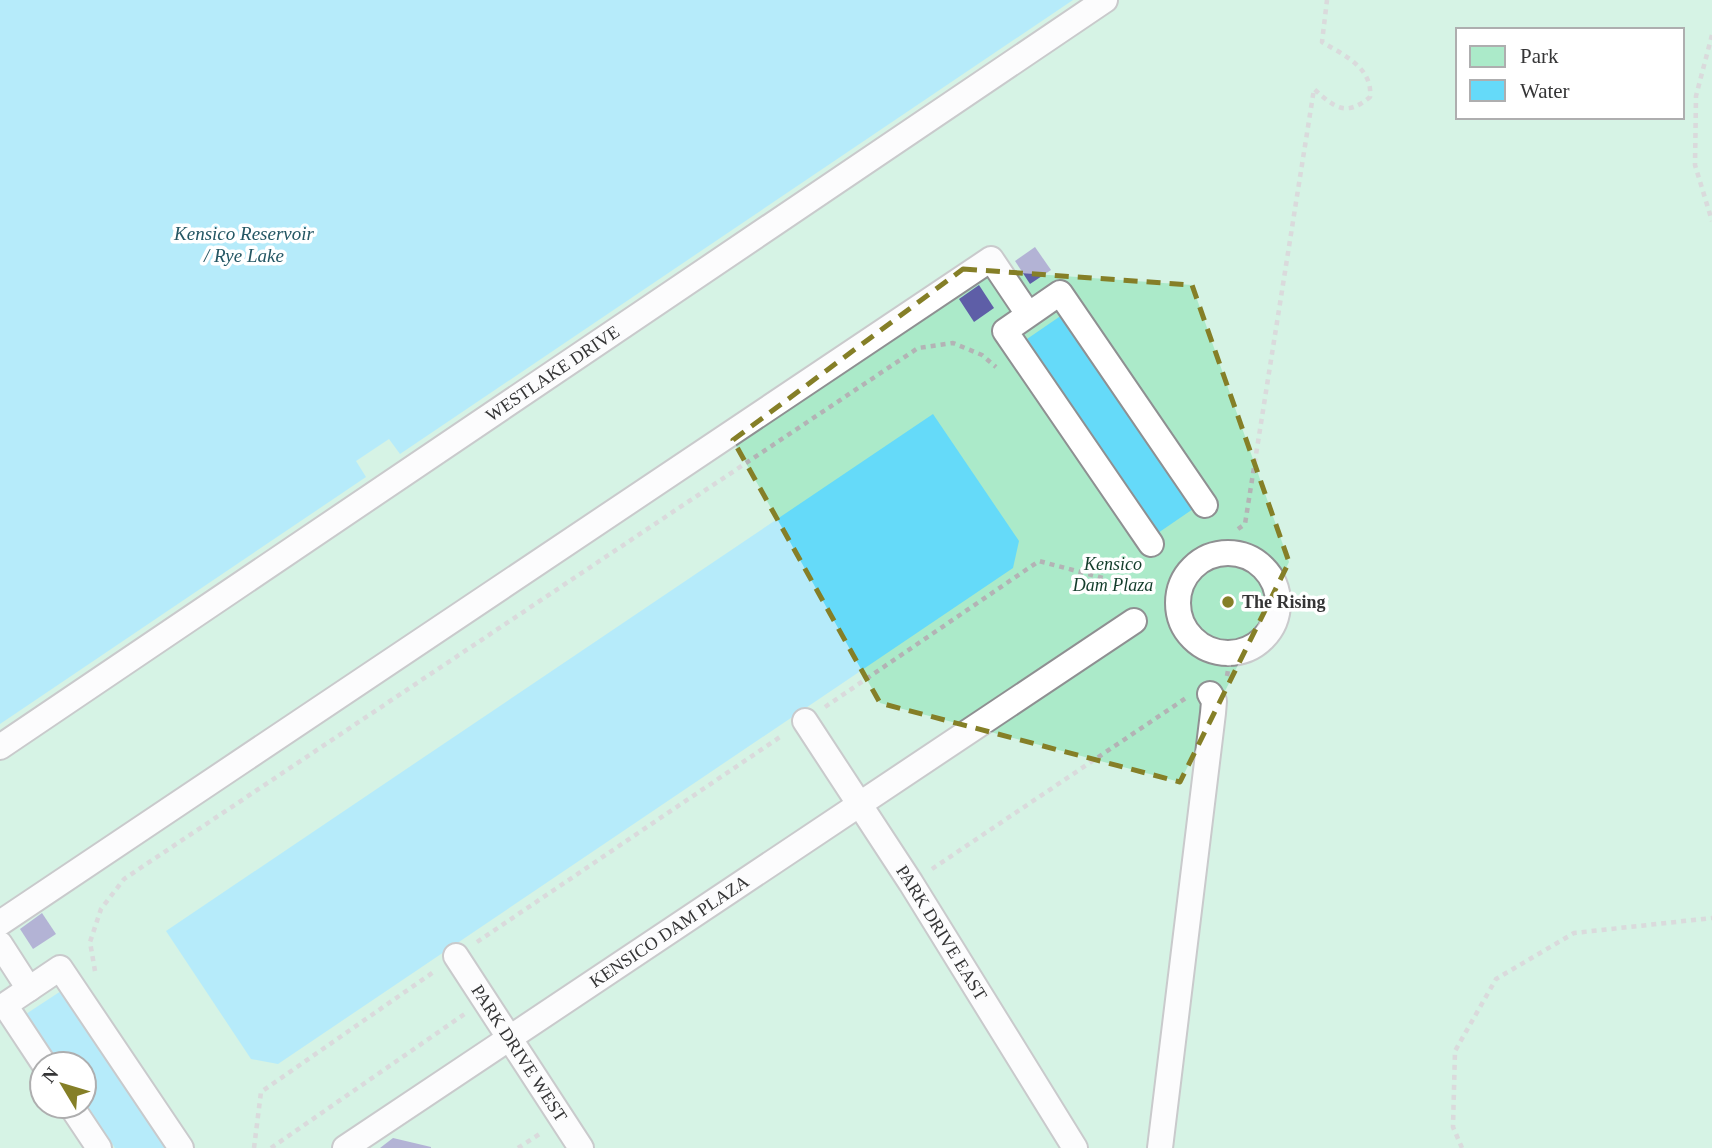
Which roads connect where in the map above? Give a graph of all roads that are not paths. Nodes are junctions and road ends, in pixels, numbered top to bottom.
1 (1105, 0) edge
2 (1028, 314) junction
3 (1205, 505) dead end
4 (1151, 544) dead end
5 (1133, 621) dead end
6 (1193, 638) joint
7 (1199, 696) road end
8 (805, 721) road end
9 (0, 747) edge
10 (859, 805) junction
11 (0, 923) edge
12 (0, 944) edge
13 (456, 956) road end
14 (29, 989) junction
15 (510, 1038) junction
16 (35, 1050) edge
17 (80, 1120) edge
18 (99, 1148) edge
19 (181, 1148) edge
20 (345, 1148) edge
21 (581, 1148) edge
22 (1075, 1148) edge
23 (1160, 1148) edge

1 - 9 street, WESTLAKE DRIVE
2 - 3 street
2 - 4 street
2 - 11 street
5 - 10 street, KENSICO DAM PLAZA
6 - 6 street
7 - 23 street
8 - 10 street, PARK DRIVE EAST
10 - 15 street, KENSICO DAM PLAZA
10 - 22 street, PARK DRIVE EAST
12 - 14 street
13 - 15 street, PARK DRIVE WEST
14 - 16 street
14 - 19 street
15 - 20 street, KENSICO DAM PLAZA
15 - 21 street, PARK DRIVE WEST
17 - 18 street

